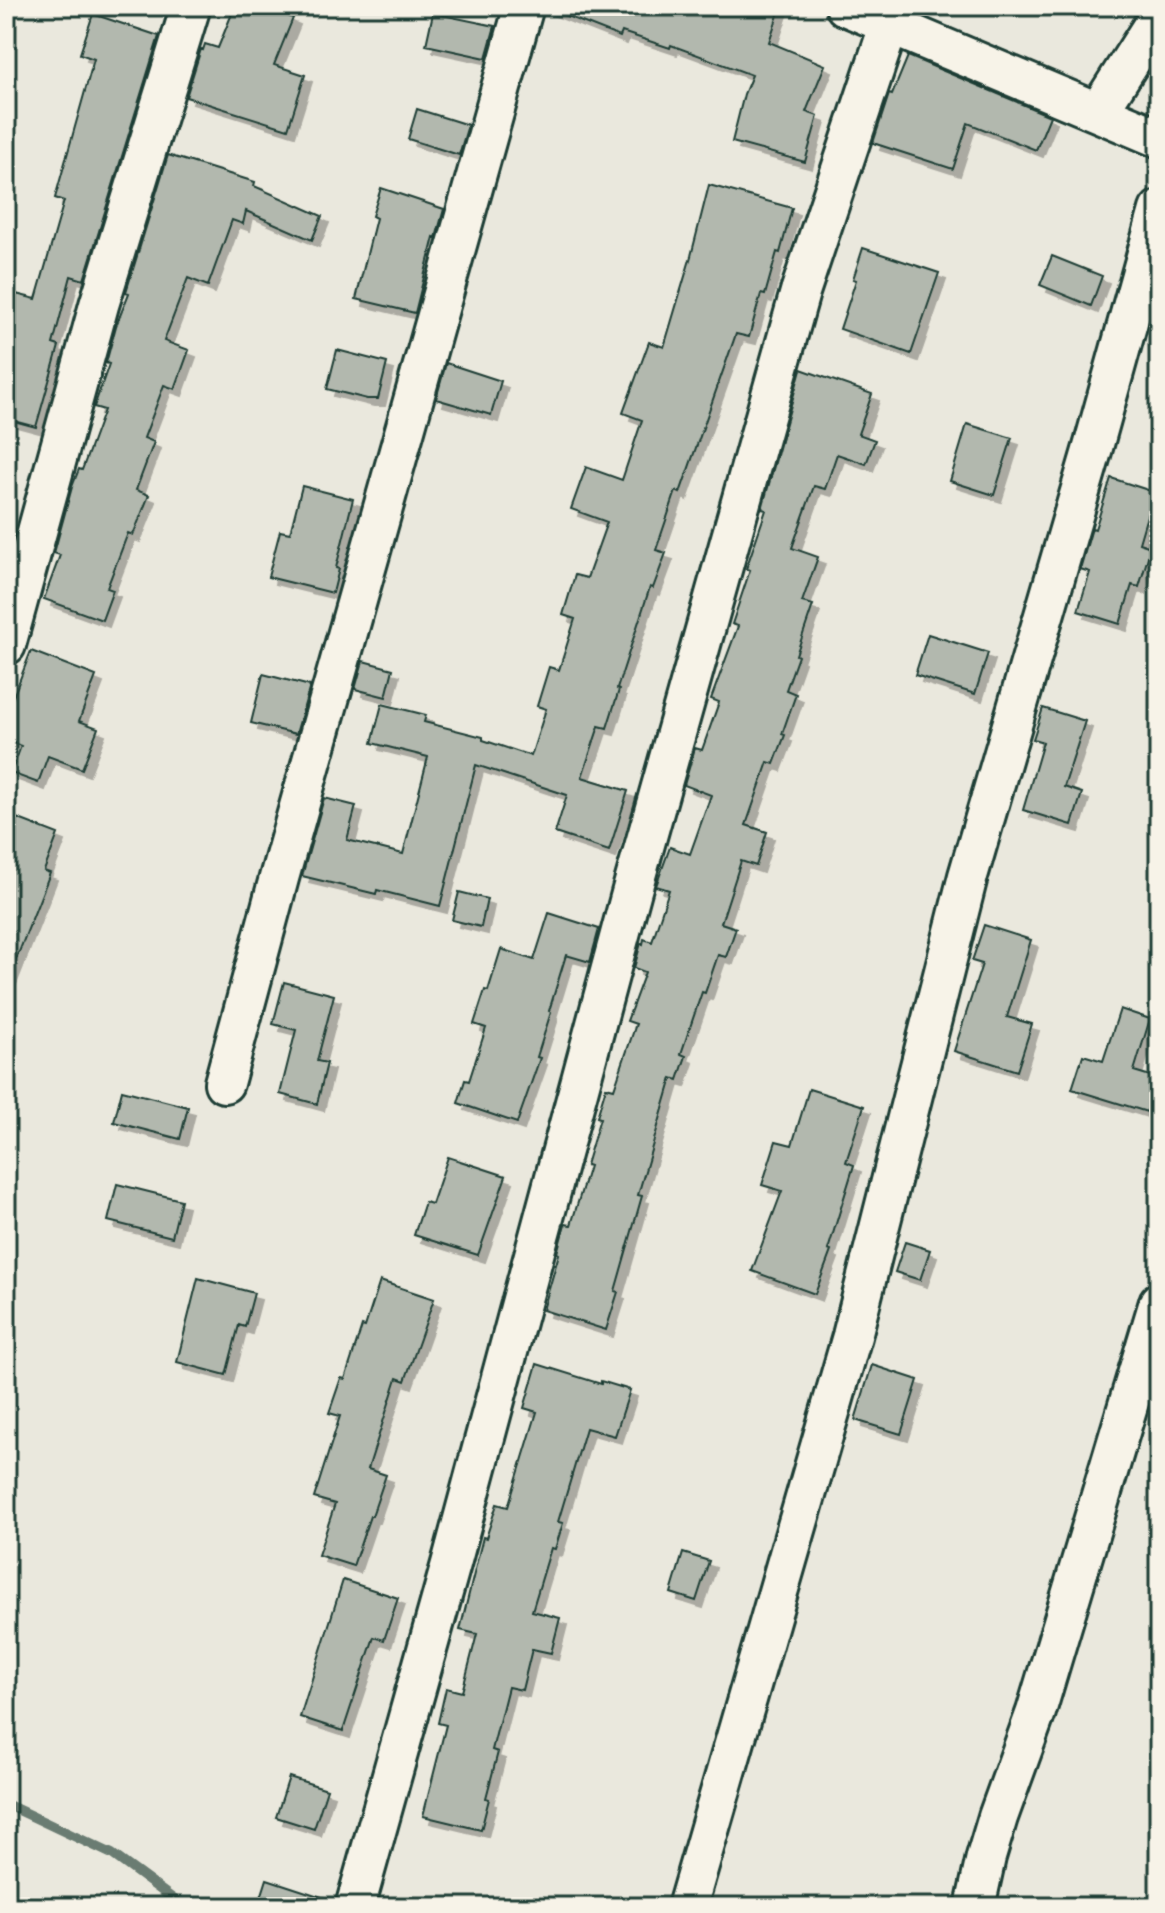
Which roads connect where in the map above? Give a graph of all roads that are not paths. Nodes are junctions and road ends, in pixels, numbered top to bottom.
1 (191, 6) edge
2 (524, 6) edge
3 (845, 6) edge
4 (895, 16) edge
5 (1159, 16) edge
6 (1098, 112) junction
7 (1159, 138) edge
8 (1159, 210) edge
9 (6, 645) edge
10 (224, 1083) dead end
11 (1159, 1302) edge
12 (355, 1907) edge
13 (687, 1907) edge
14 (975, 1907) edge

1 - 9 street
2 - 10 street
3 - 4 street
4 - 6 street
4 - 12 street
5 - 6 street
6 - 7 street
8 - 13 street
11 - 14 street

